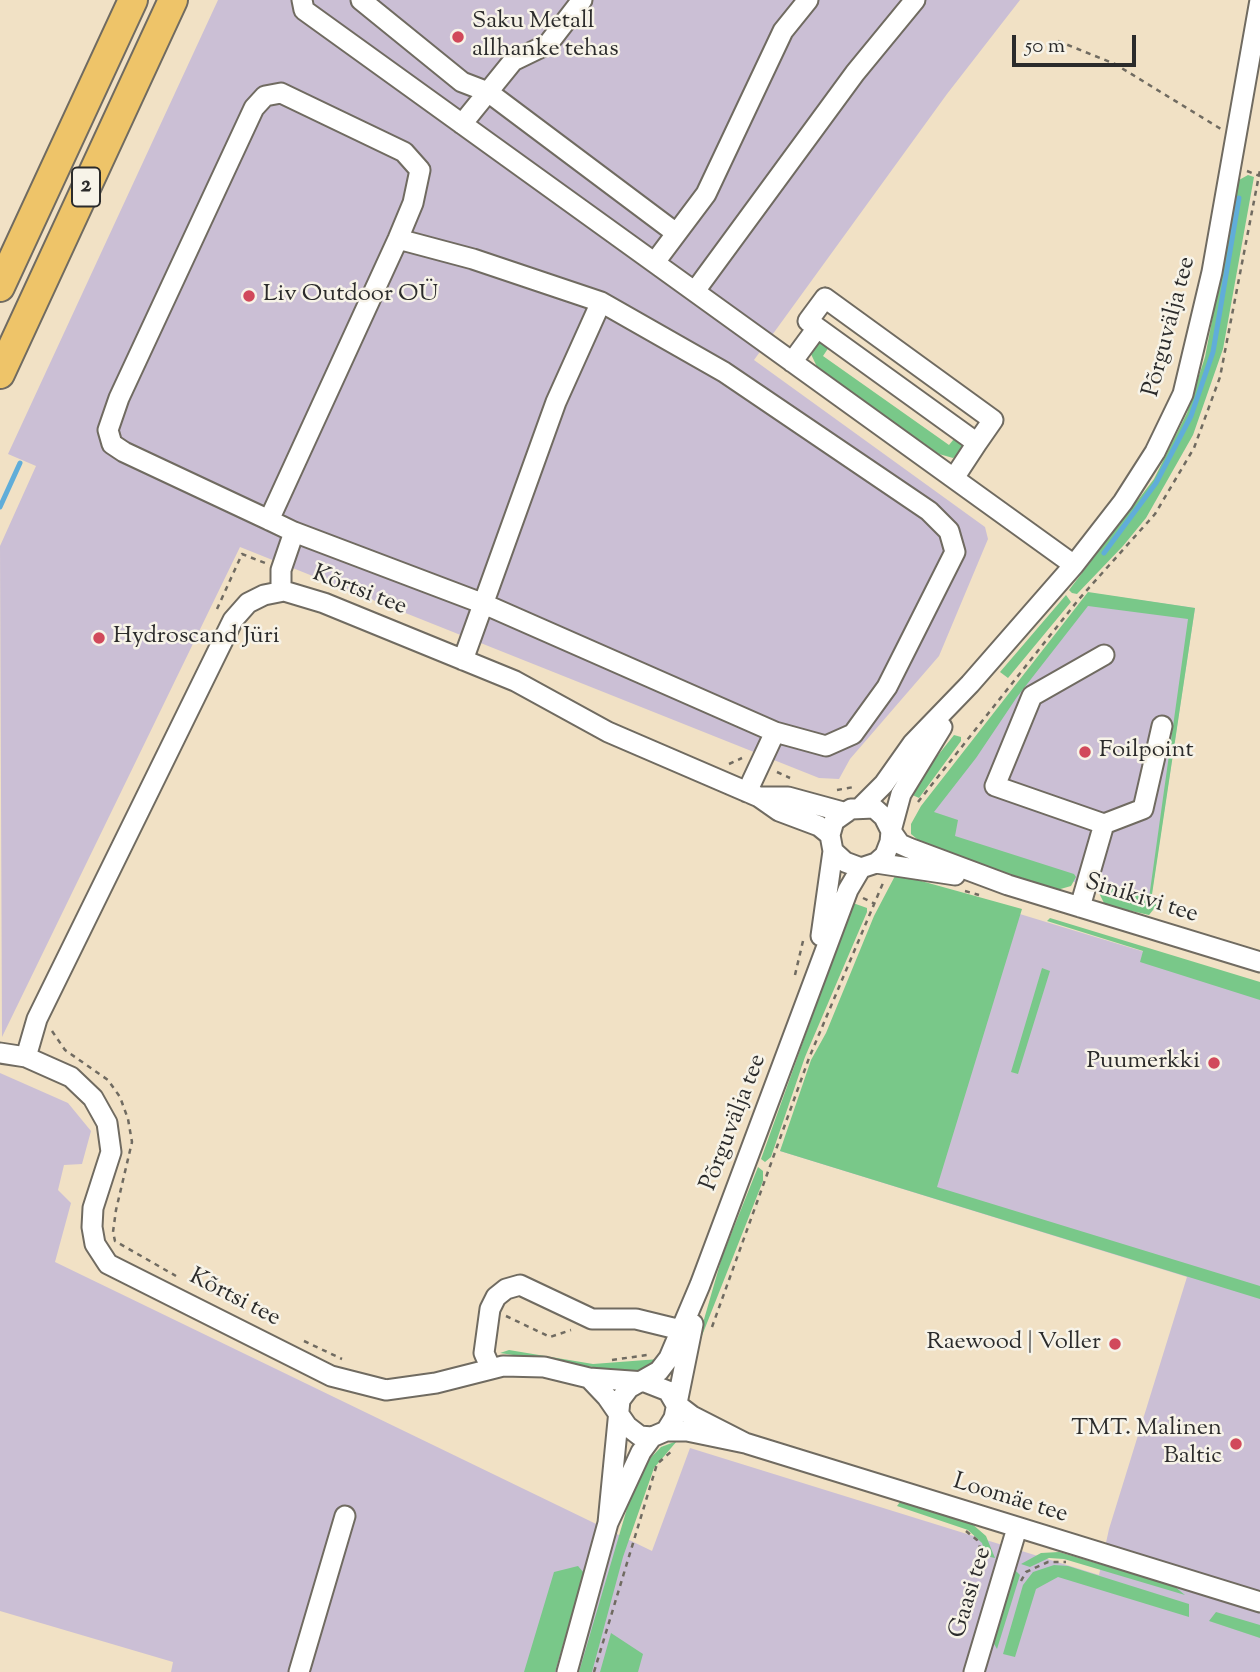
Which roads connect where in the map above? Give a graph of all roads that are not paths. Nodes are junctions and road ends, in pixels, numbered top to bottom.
1 (133, 0) edge
2 (173, 0) edge
3 (302, 0) edge
4 (361, 0) edge
5 (582, 0) edge
6 (808, 0) edge
7 (915, 0) edge
8 (1260, 0) edge
9 (488, 92) junction
10 (462, 124) junction
11 (676, 233) junction
12 (398, 239) junction
13 (655, 262) junction
14 (0, 288) edge
15 (695, 291) junction
16 (601, 302) junction
17 (817, 328) junction
18 (792, 362) junction
19 (0, 374) edge
20 (977, 443) junction
21 (954, 478) junction
22 (269, 520) junction
23 (294, 531) junction
24 (1074, 565) junction
25 (281, 591) junction
26 (484, 604) junction
27 (1104, 655) dead end
28 (464, 660) junction
29 (970, 684) junction
30 (1162, 726) dead end
31 (775, 732) junction
32 (753, 795) junction
33 (862, 806) junction
34 (843, 812) junction
35 (1104, 824) junction
36 (891, 831) junction
37 (831, 843) junction
38 (874, 870) junction
39 (1008, 885) junction
40 (1080, 907) junction
41 (1260, 962) edge
42 (814, 977) junction
43 (0, 1052) edge
44 (26, 1058) junction
45 (700, 1285) junction
46 (681, 1330) junction
47 (491, 1369) junction
48 (589, 1378) junction
49 (645, 1382) junction
50 (675, 1403) junction
51 (619, 1414) junction
52 (659, 1434) junction
53 (745, 1443) junction
54 (345, 1516) dead end
55 (608, 1523) junction
56 (1017, 1528) junction
57 (1260, 1602) edge
58 (299, 1672) edge
59 (567, 1672) edge
60 (974, 1672) edge

1 - 14 highway, 2
2 - 19 highway, 2
3 - 10 street
4 - 9 street
5 - 9 street
6 - 11 street
7 - 15 street
8 - 24 street, Põrguvälja tee
9 - 10 street
9 - 11 street
10 - 13 street
11 - 13 street
12 - 16 street
12 - 22 street
12 - 22 street
13 - 15 street
15 - 18 street
16 - 26 street
16 - 31 street
17 - 18 street
17 - 20 street
17 - 20 street
18 - 21 street
20 - 21 street
21 - 24 street
22 - 23 street
23 - 25 street
23 - 26 street
24 - 29 street, Põrguvälja tee
25 - 28 street, Kõrtsi tee
25 - 44 street, Kõrtsi tee
26 - 28 street
26 - 31 street
27 - 35 street
28 - 32 street, Kõrtsi tee
29 - 33 street, Põrguvälja tee
29 - 36 street, Põrguvälja tee
30 - 35 street
31 - 32 street
32 - 34 street, Kõrtsi tee
32 - 37 street, Kõrtsi tee
33 - 34 street
33 - 36 street
34 - 37 street
35 - 40 street
36 - 38 street
36 - 39 street, Sinikivi tee
37 - 38 street
37 - 42 street, Põrguvälja tee
38 - 39 street, Sinikivi tee
38 - 42 street, Põrguvälja tee
39 - 40 street, Sinikivi tee
40 - 41 street, Sinikivi tee
42 - 45 street, Põrguvälja tee
43 - 44 street, Kõrtsi tee
44 - 47 street, Kõrtsi tee
45 - 46 street, Põrguvälja tee
45 - 50 street, Põrguvälja tee
46 - 47 street
46 - 49 street, Põrguvälja tee
47 - 48 street, Kõrtsi tee
48 - 49 street, Kõrtsi tee
48 - 51 street
49 - 50 street
49 - 51 street
50 - 52 street
50 - 53 street, Loomäe tee
51 - 52 street
51 - 55 street
52 - 53 street, Loomäe tee
52 - 55 street
53 - 56 street, Loomäe tee
54 - 58 street
55 - 59 street
56 - 57 street, Loomäe tee
56 - 60 street, Gaasi tee

